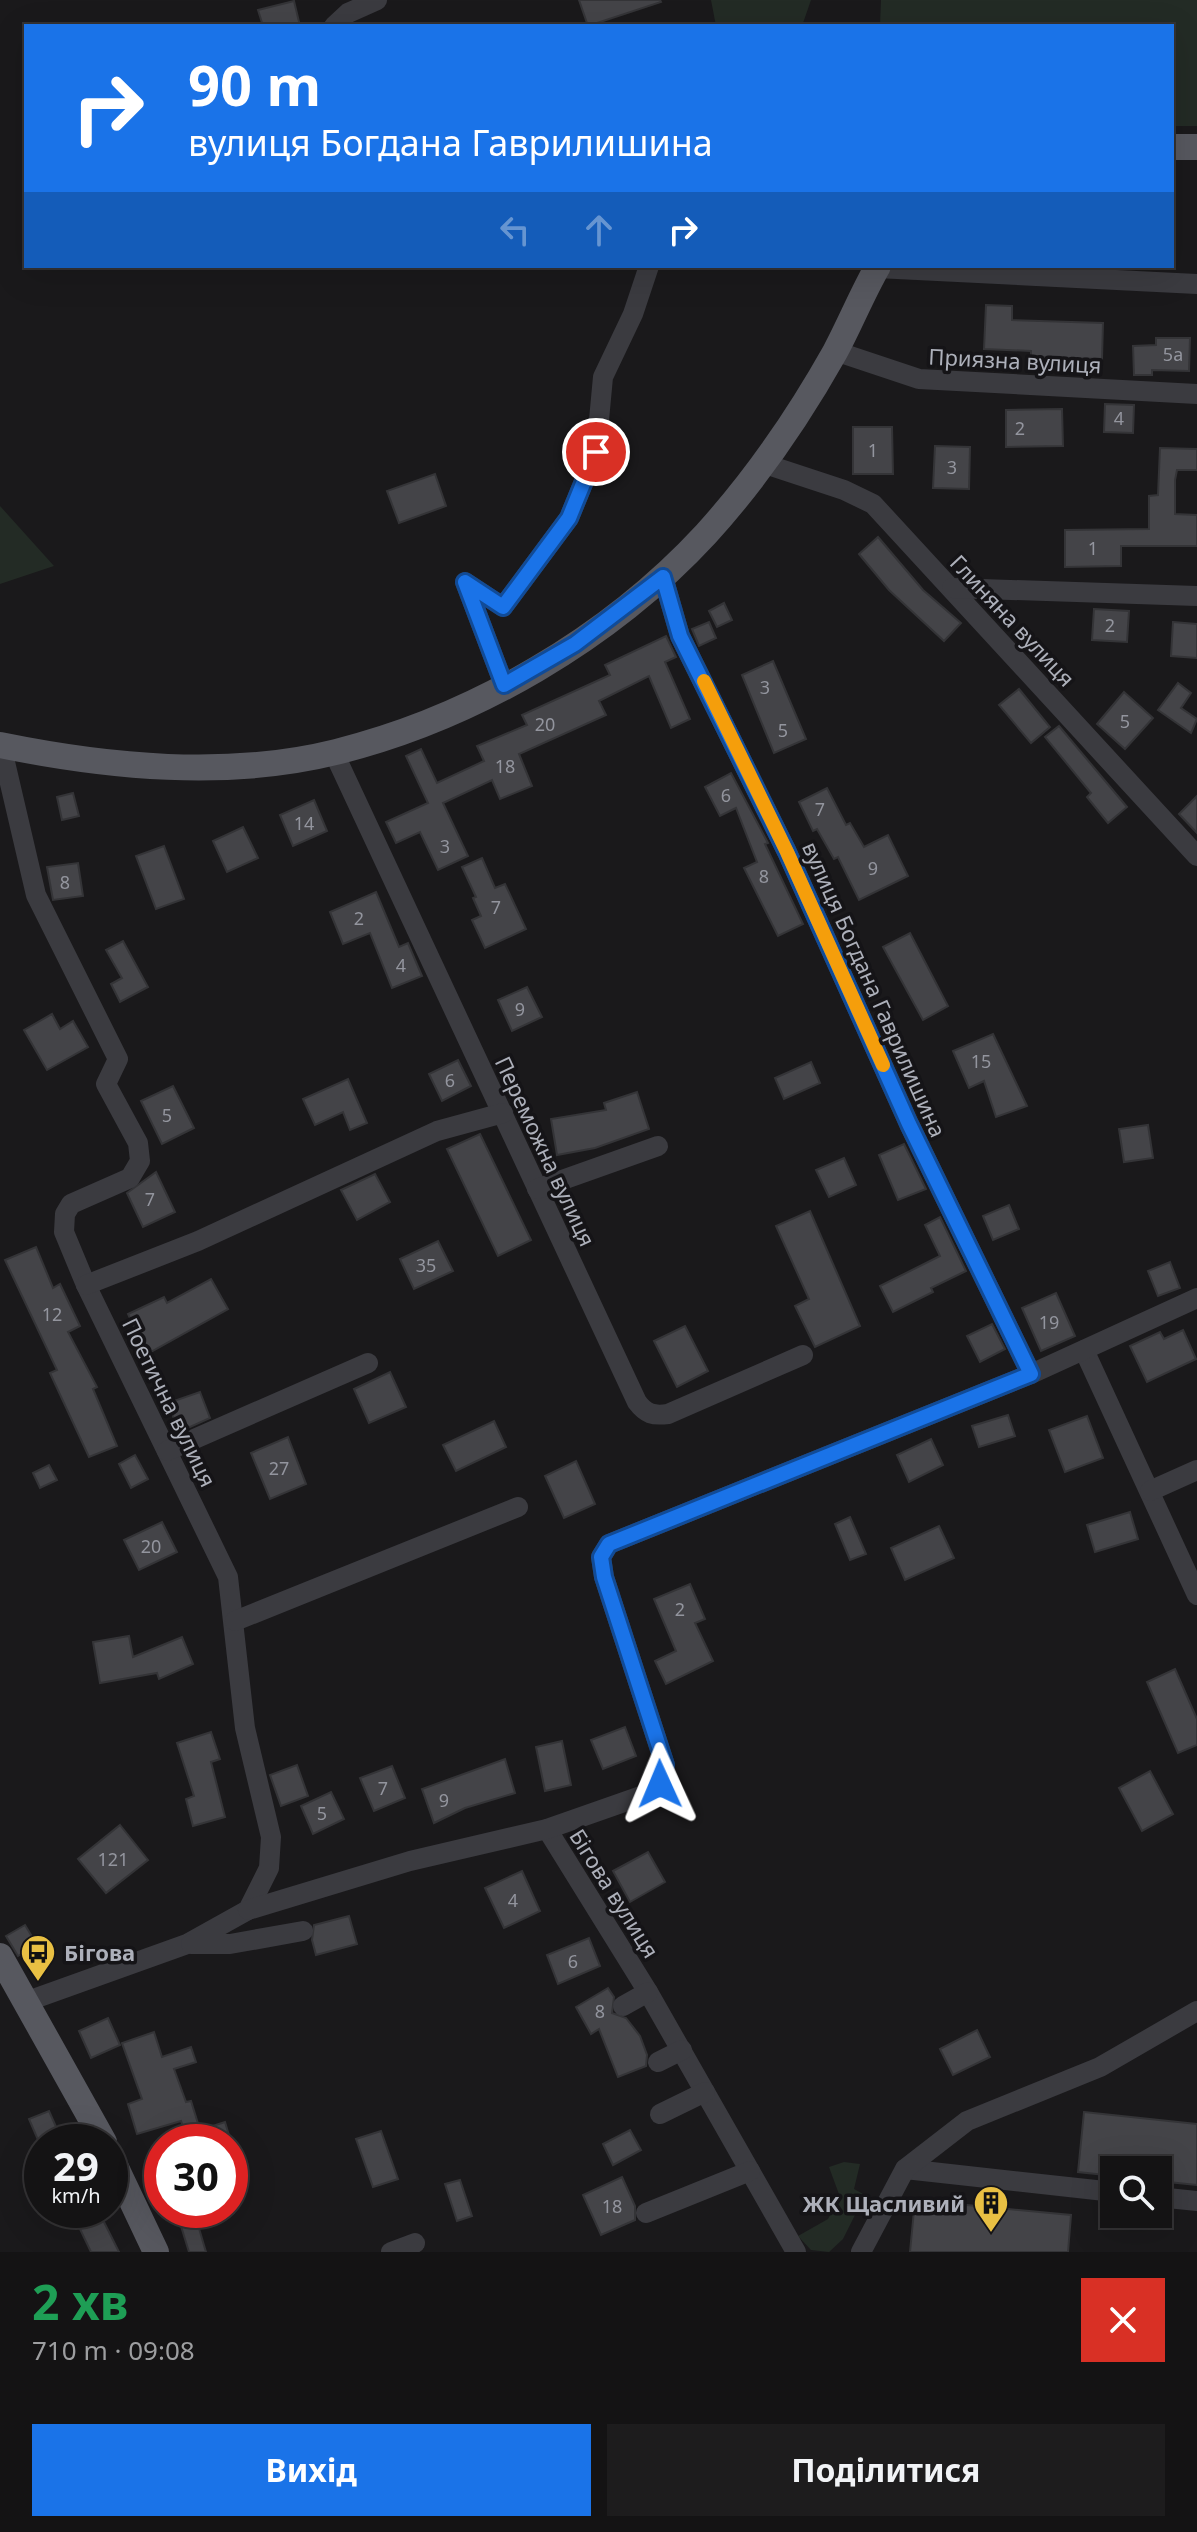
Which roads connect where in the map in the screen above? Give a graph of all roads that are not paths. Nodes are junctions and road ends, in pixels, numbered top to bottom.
1 (377, 0) edge
2 (336, 24) edge
3 (1174, 147) edge
4 (1197, 147) edge
5 (648, 268) edge
6 (876, 268) edge
7 (896, 268) edge
8 (1197, 284) edge
9 (835, 351) junction
10 (1197, 394) edge
11 (762, 463) junction
12 (663, 577) junction
13 (952, 588) junction
14 (1197, 596) edge
15 (504, 685) junction
16 (1, 745) edge
17 (334, 753) junction
18 (1197, 856) edge
19 (503, 1113) junction
20 (658, 1146) dead end
21 (537, 1189) junction
22 (86, 1285) junction
23 (1197, 1298) edge
24 (1084, 1350) junction
25 (803, 1355) dead end
26 (368, 1363) dead end
27 (1031, 1374) junction
28 (167, 1451) junction
29 (1197, 1470) edge
30 (1150, 1491) junction
31 (518, 1507) dead end
32 (1197, 1595) edge
33 (235, 1621) junction
34 (547, 1829) junction
35 (248, 1910) junction
36 (303, 1931) dead end
37 (187, 1944) junction
38 (0, 1956) edge
39 (648, 1992) junction
40 (28, 2001) junction
41 (623, 2006) dead end
42 (1189, 2015) edge
43 (682, 2050) junction
44 (658, 2062) dead end
45 (705, 2092) junction
46 (660, 2114) dead end
47 (94, 2124) edge
48 (905, 2169) junction
49 (750, 2171) junction
50 (1100, 2190) edge
51 (128, 2193) edge
52 (1172, 2198) edge
53 (1197, 2201) edge
54 (646, 2213) dead end
55 (415, 2243) dead end
56 (156, 2252) edge
57 (391, 2252) edge
58 (796, 2252) edge
59 (861, 2252) edge

1 - 2 street
3 - 4 main road
5 - 15 street
6 - 9 main road
7 - 8 street
9 - 10 street, Приязна вулиця
9 - 11 main road
11 - 12 main road
11 - 13 street, Глиняна вулиця
12 - 15 main road
12 - 27 street, вулиця Богдана Гаврилишина
13 - 14 street
13 - 18 street, Глиняна вулиця
15 - 17 main road
16 - 17 main road
16 - 22 street, Поетична вулиця
17 - 19 street, Переможна вулиця
19 - 21 street, Переможна вулиця
19 - 22 street
20 - 21 street
21 - 25 street, Переможна вулиця
22 - 28 street, Поетична вулиця
23 - 24 street
24 - 27 street
24 - 30 street
26 - 28 street
27 - 34 street
28 - 33 street, Поетична вулиця
29 - 30 street
30 - 32 street
31 - 33 street
33 - 35 street, Поетична вулиця
34 - 35 street, Бігова вулиця
34 - 39 street, Бігова вулиця
35 - 37 street
36 - 37 street
37 - 40 street
38 - 40 main road
39 - 41 street
39 - 43 street, Бігова вулиця
40 - 47 main road
42 - 48 street
43 - 44 street
43 - 45 street, Бігова вулиця
45 - 46 street
45 - 49 street, Бігова вулиця
48 - 50 street
48 - 59 street
49 - 54 street
49 - 58 street, Бігова вулиця
51 - 56 main road
52 - 53 street
55 - 57 street

